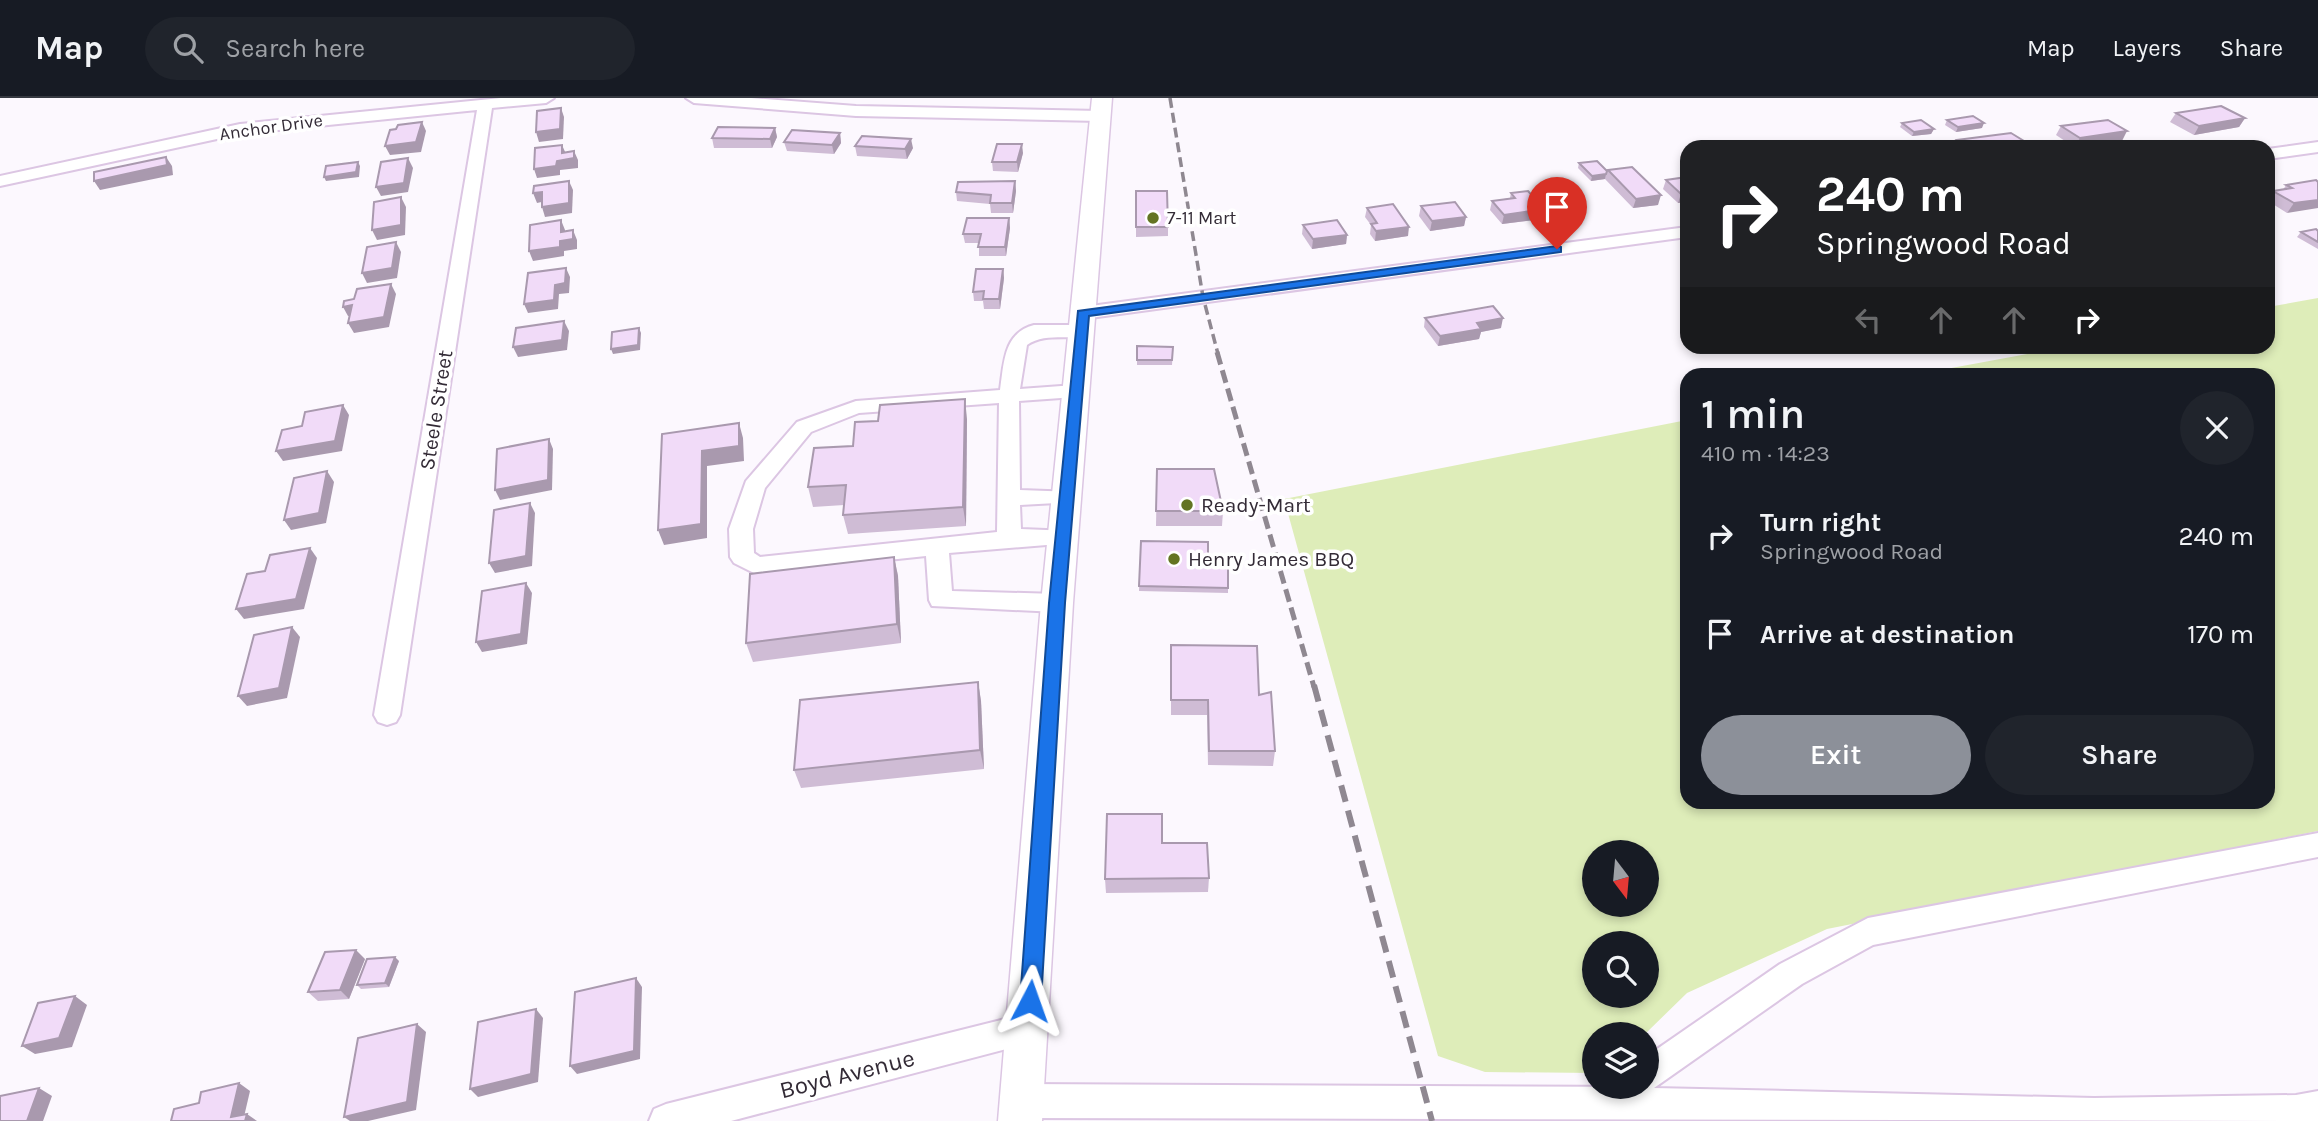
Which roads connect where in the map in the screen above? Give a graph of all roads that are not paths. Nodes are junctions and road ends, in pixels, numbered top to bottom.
1 (545, 98) edge
2 (694, 98) edge
3 (985, 98) edge
4 (485, 105) junction
5 (1101, 107) edge
6 (979, 114) junction
7 (2318, 148) edge
8 (2275, 153) edge
9 (0, 181) edge
10 (1680, 233) edge
11 (1082, 322) junction
12 (1075, 391) junction
13 (1009, 394) junction
14 (1067, 497) junction
15 (1009, 498) junction
16 (1063, 537) junction
17 (1009, 538) junction
18 (937, 547) junction
19 (1057, 603) junction
20 (387, 715) dead end
21 (2318, 845) edge
22 (1029, 1028) junction
23 (1659, 1067) edge
24 (1659, 1097) edge
25 (1607, 1099) edge
26 (2318, 1108) edge
27 (1021, 1111) edge
28 (1570, 1112) edge
29 (2285, 1117) edge
30 (666, 1121) edge

1 - 4 street, Anchor Drive
2 - 6 street
3 - 6 street
4 - 9 street, Anchor Drive
4 - 20 street, Steele Street
5 - 6 street
5 - 11 main road
7 - 8 street
10 - 11 street
11 - 12 main road
11 - 13 street
12 - 13 street
12 - 14 main road
13 - 15 street
13 - 18 street
14 - 15 street
14 - 16 main road
15 - 17 street
16 - 17 street
16 - 19 main road
17 - 18 street
18 - 19 street
19 - 22 main road
21 - 23 street
22 - 27 main road
22 - 30 street, Boyd Avenue
24 - 29 street
25 - 28 street
26 - 29 street
27 - 28 street

